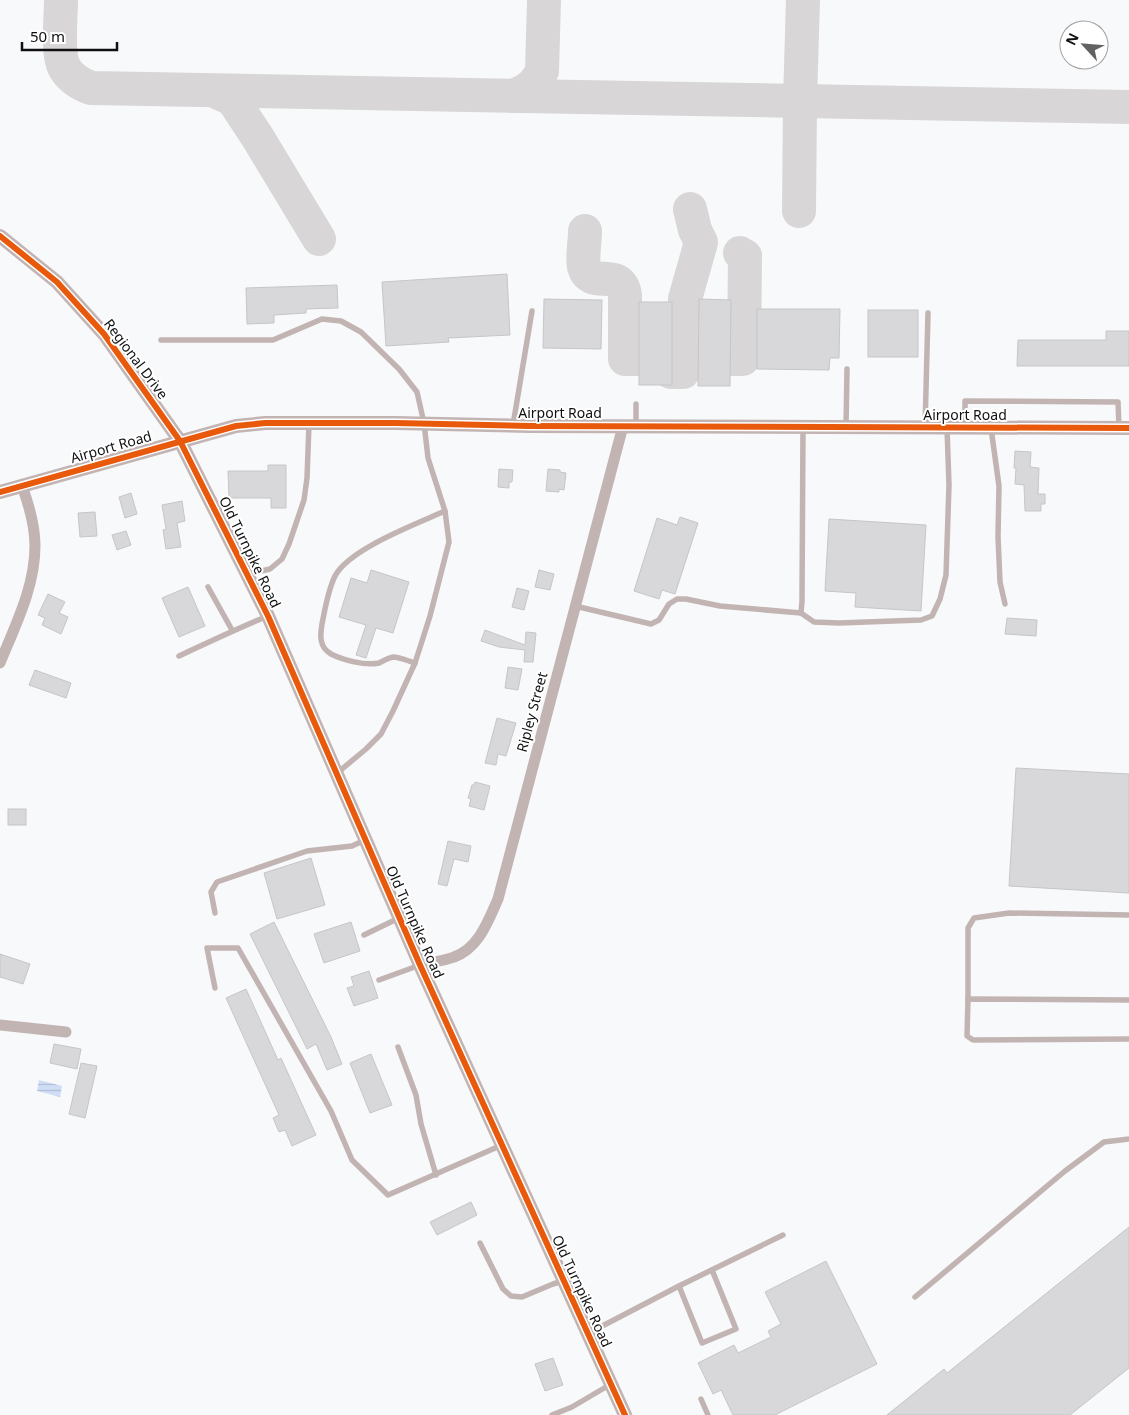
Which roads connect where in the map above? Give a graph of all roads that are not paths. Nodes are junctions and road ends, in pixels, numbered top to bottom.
1 (0, 236) edge
2 (532, 311) dead end
3 (928, 313) dead end
4 (161, 340) dead end
5 (847, 369) dead end
6 (636, 404) dead end
7 (309, 423) junction
8 (424, 423) junction
9 (513, 425) junction
10 (630, 426) junction
11 (803, 427) junction
12 (846, 427) junction
13 (925, 428) junction
14 (947, 428) junction
15 (965, 428) junction
16 (991, 428) junction
17 (1124, 428) edge
18 (180, 441) junction
19 (22, 486) junction
20 (0, 492) edge
21 (445, 511) junction
22 (248, 574) junction
23 (208, 587) dead end
24 (1005, 604) dead end
25 (575, 606) junction
26 (801, 613) junction
27 (268, 616) junction
28 (232, 630) junction
29 (179, 656) dead end
30 (0, 663) edge
31 (415, 663) junction
32 (336, 774) junction
33 (365, 840) junction
34 (215, 913) dead end
35 (1129, 915) edge
36 (399, 918) junction
37 (364, 934) dead end
38 (420, 965) junction
39 (380, 980) dead end
40 (215, 988) dead end
41 (968, 999) junction
42 (1129, 1000) edge
43 (0, 1025) edge
44 (66, 1032) dead end
45 (1129, 1039) edge
46 (398, 1047) dead end
47 (1129, 1139) edge
48 (502, 1145) junction
49 (436, 1175) junction
50 (783, 1236) dead end
51 (480, 1243) dead end
52 (712, 1270) junction
53 (563, 1281) junction
54 (679, 1286) junction
55 (915, 1297) dead end
56 (587, 1334) junction
57 (611, 1384) junction
58 (701, 1399) dead end
59 (552, 1415) edge
60 (625, 1415) edge
61 (708, 1415) edge

1 - 18 street, Regional Drive
2 - 9 lane
3 - 13 lane
4 - 8 lane
5 - 12 lane
6 - 10 lane
7 - 8 street, Airport Road
7 - 18 street, Airport Road
7 - 22 lane
8 - 9 street, Airport Road
8 - 21 lane
9 - 10 street, Airport Road
10 - 11 street, Airport Road
10 - 25 street, Ripley Street
11 - 12 street, Airport Road
11 - 26 lane
12 - 13 street, Airport Road
13 - 14 street, Airport Road
14 - 15 street, Airport Road
14 - 26 lane
15 - 16 street, Airport Road
15 - 17 lane
16 - 17 street, Airport Road
16 - 24 lane
18 - 19 street, Airport Road
18 - 22 street, Old Turnpike Road
19 - 20 street, Airport Road
19 - 30 street
21 - 31 lane
21 - 31 lane
22 - 27 street, Old Turnpike Road
23 - 28 lane
25 - 26 lane
25 - 38 street, Ripley Street
27 - 28 lane
27 - 32 street, Old Turnpike Road
28 - 29 lane
31 - 32 lane
32 - 33 street, Old Turnpike Road
33 - 34 lane
33 - 36 street, Old Turnpike Road
35 - 41 lane
36 - 37 lane
36 - 38 street, Old Turnpike Road
38 - 39 lane
38 - 48 street, Old Turnpike Road
40 - 49 lane
41 - 42 lane
41 - 45 lane
43 - 44 street
46 - 49 lane
47 - 55 lane
48 - 49 lane
48 - 53 street, Old Turnpike Road
50 - 52 lane
51 - 53 lane
52 - 54 lane
52 - 54 lane
53 - 56 street, Old Turnpike Road
54 - 56 lane
56 - 57 street, Old Turnpike Road
57 - 59 lane
57 - 60 street, Old Turnpike Road
58 - 61 lane

